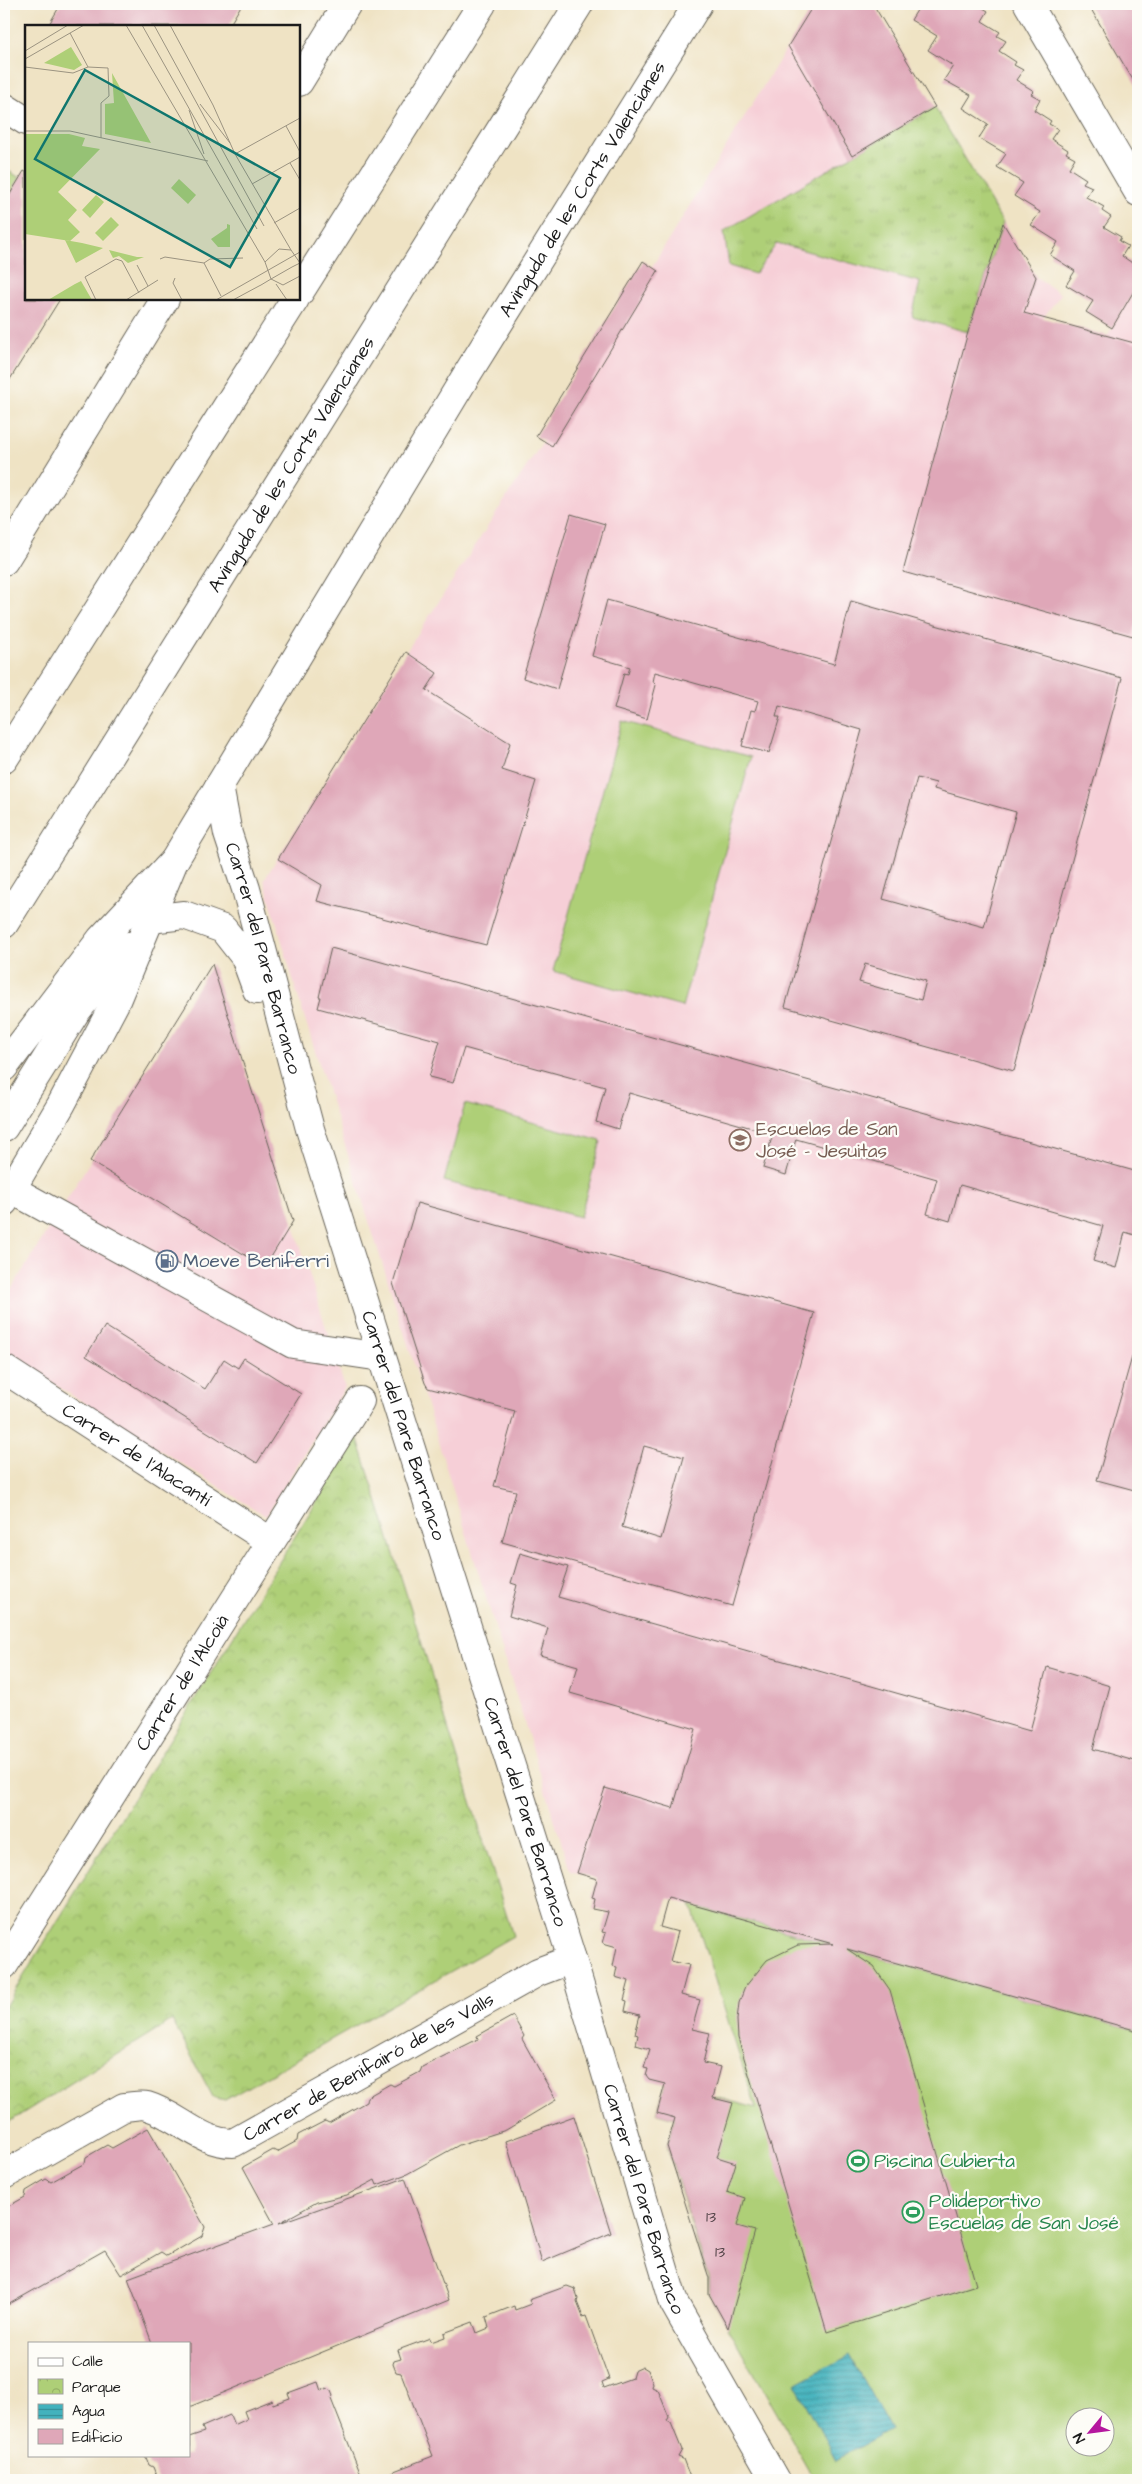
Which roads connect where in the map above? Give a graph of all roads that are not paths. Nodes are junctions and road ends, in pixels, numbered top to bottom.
1 (347, 4) edge
2 (482, 4) edge
3 (579, 4) edge
4 (698, 4) edge
5 (1028, 4) edge
6 (300, 80) edge
7 (4, 108) edge
8 (25, 120) edge
9 (1138, 192) edge
10 (300, 291) edge
11 (164, 300) edge
12 (294, 300) edge
13 (4, 559) edge
14 (4, 759) edge
15 (219, 786) junction
16 (174, 861) junction
17 (150, 919) junction
18 (4, 924) edge
19 (4, 1067) edge
20 (4, 1127) edge
21 (310, 1129) junction
22 (8, 1196) edge
23 (381, 1357) junction
24 (4, 1369) edge
25 (360, 1401) dead end
26 (270, 1541) junction
27 (572, 1958) junction
28 (4, 1965) edge
29 (4, 2175) edge
30 (776, 2480) edge

1 - 6 street
2 - 10 street
3 - 18 street, Avinguda de les Corts Valencianes
4 - 15 street, Avinguda de les Corts Valencianes
5 - 9 street
7 - 8 street
11 - 13 street
12 - 14 street
15 - 16 street, Avinguda de les Corts Valencianes
15 - 21 street, Carrer del Pare Barranco
16 - 17 street, Avinguda de les Corts Valencianes
16 - 19 street
17 - 20 street, Avinguda de les Corts Valencianes
17 - 21 street, Carrer del Pare Barranco
17 - 22 street, Avinguda de les Corts Valencianes
21 - 23 street, Carrer del Pare Barranco
22 - 23 street
23 - 27 street, Carrer del Pare Barranco
24 - 26 street, Carrer de l'Alacantí
25 - 26 street, Carrer de l'Alcoià
26 - 28 street, Carrer de l'Alcoià
27 - 29 street, Carrer de Benifairó de les Valls
27 - 30 street, Carrer del Pare Barranco

